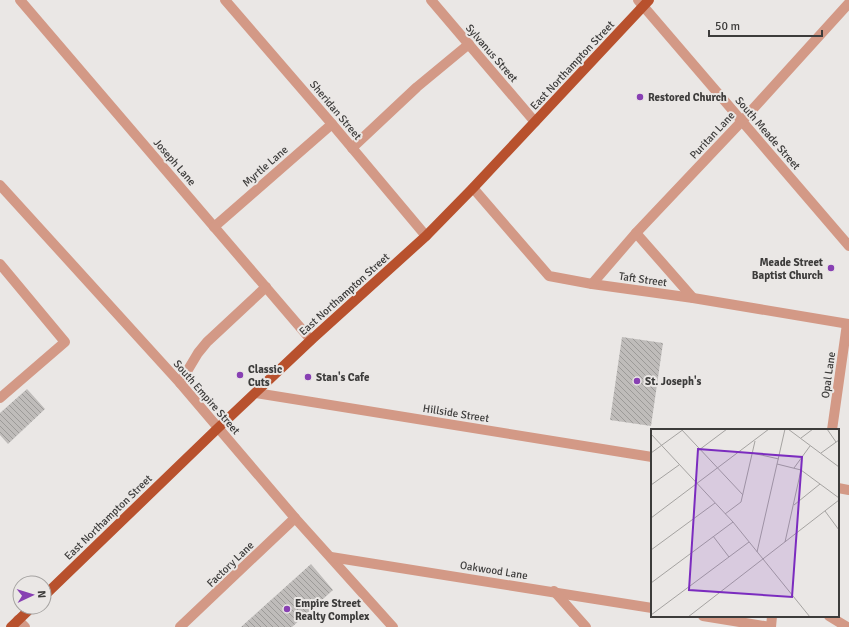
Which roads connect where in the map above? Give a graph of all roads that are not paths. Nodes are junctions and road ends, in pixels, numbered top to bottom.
1 (20, 0) edge
2 (225, 0) edge
3 (431, 0) edge
4 (643, 2) edge
5 (848, 5) edge
6 (469, 44) junction
7 (742, 120) junction
8 (535, 122) junction
9 (332, 124) junction
10 (352, 148) junction
11 (0, 184) edge
12 (473, 188) junction
13 (214, 227) junction
14 (636, 233) junction
15 (426, 236) junction
16 (849, 246) edge
17 (0, 264) edge
18 (592, 284) junction
19 (266, 287) junction
20 (693, 298) junction
21 (848, 324) edge
22 (311, 340) junction
23 (180, 383) junction
24 (256, 393) junction
25 (0, 398) edge
26 (218, 428) junction
27 (832, 429) edge
28 (651, 457) edge
29 (839, 488) edge
30 (849, 490) edge
31 (295, 518) junction
32 (331, 557) junction
33 (52, 588) edge
34 (554, 591) junction
35 (651, 608) edge
36 (26, 615) edge
37 (709, 617) edge
38 (772, 617) edge
39 (831, 617) edge
40 (18, 625) edge
41 (180, 627) edge
42 (393, 627) edge
43 (586, 627) edge
44 (770, 627) edge
45 (847, 627) edge

1 - 13 street, Joseph Lane
2 - 9 street, Sheridan Street
3 - 6 street, Sylvanus Street
4 - 7 street, South Meade Street
4 - 8 main road, East Northampton Street
5 - 7 street, Puritan Lane
6 - 8 street, Sylvanus Street
6 - 10 street
7 - 14 street, Puritan Lane
7 - 16 street, South Meade Street
8 - 12 main road, East Northampton Street
9 - 10 street, Sheridan Street
9 - 13 street, Myrtle Lane
10 - 15 street, Sheridan Street
11 - 23 street, South Empire Street
12 - 15 main road, East Northampton Street
12 - 18 street, Taft Street
13 - 19 street, Joseph Lane
14 - 18 street, Puritan Lane
14 - 20 street
15 - 22 main road, East Northampton Street
17 - 25 street
18 - 20 street, Taft Street
19 - 22 street, Joseph Lane
19 - 23 street
20 - 21 street, Taft Street
21 - 27 street, Opal Lane
22 - 24 main road, East Northampton Street
23 - 26 street, South Empire Street
24 - 26 main road, East Northampton Street
24 - 28 street, Hillside Street
26 - 31 street, South Empire Street
26 - 33 main road, East Northampton Street
29 - 30 street
31 - 32 street, South Empire Street
31 - 41 street, Factory Lane
32 - 34 street, Oakwood Lane
32 - 42 street, South Empire Street
34 - 35 street, Oakwood Lane
34 - 43 street
36 - 40 main road
37 - 44 street
38 - 44 street
39 - 45 street

